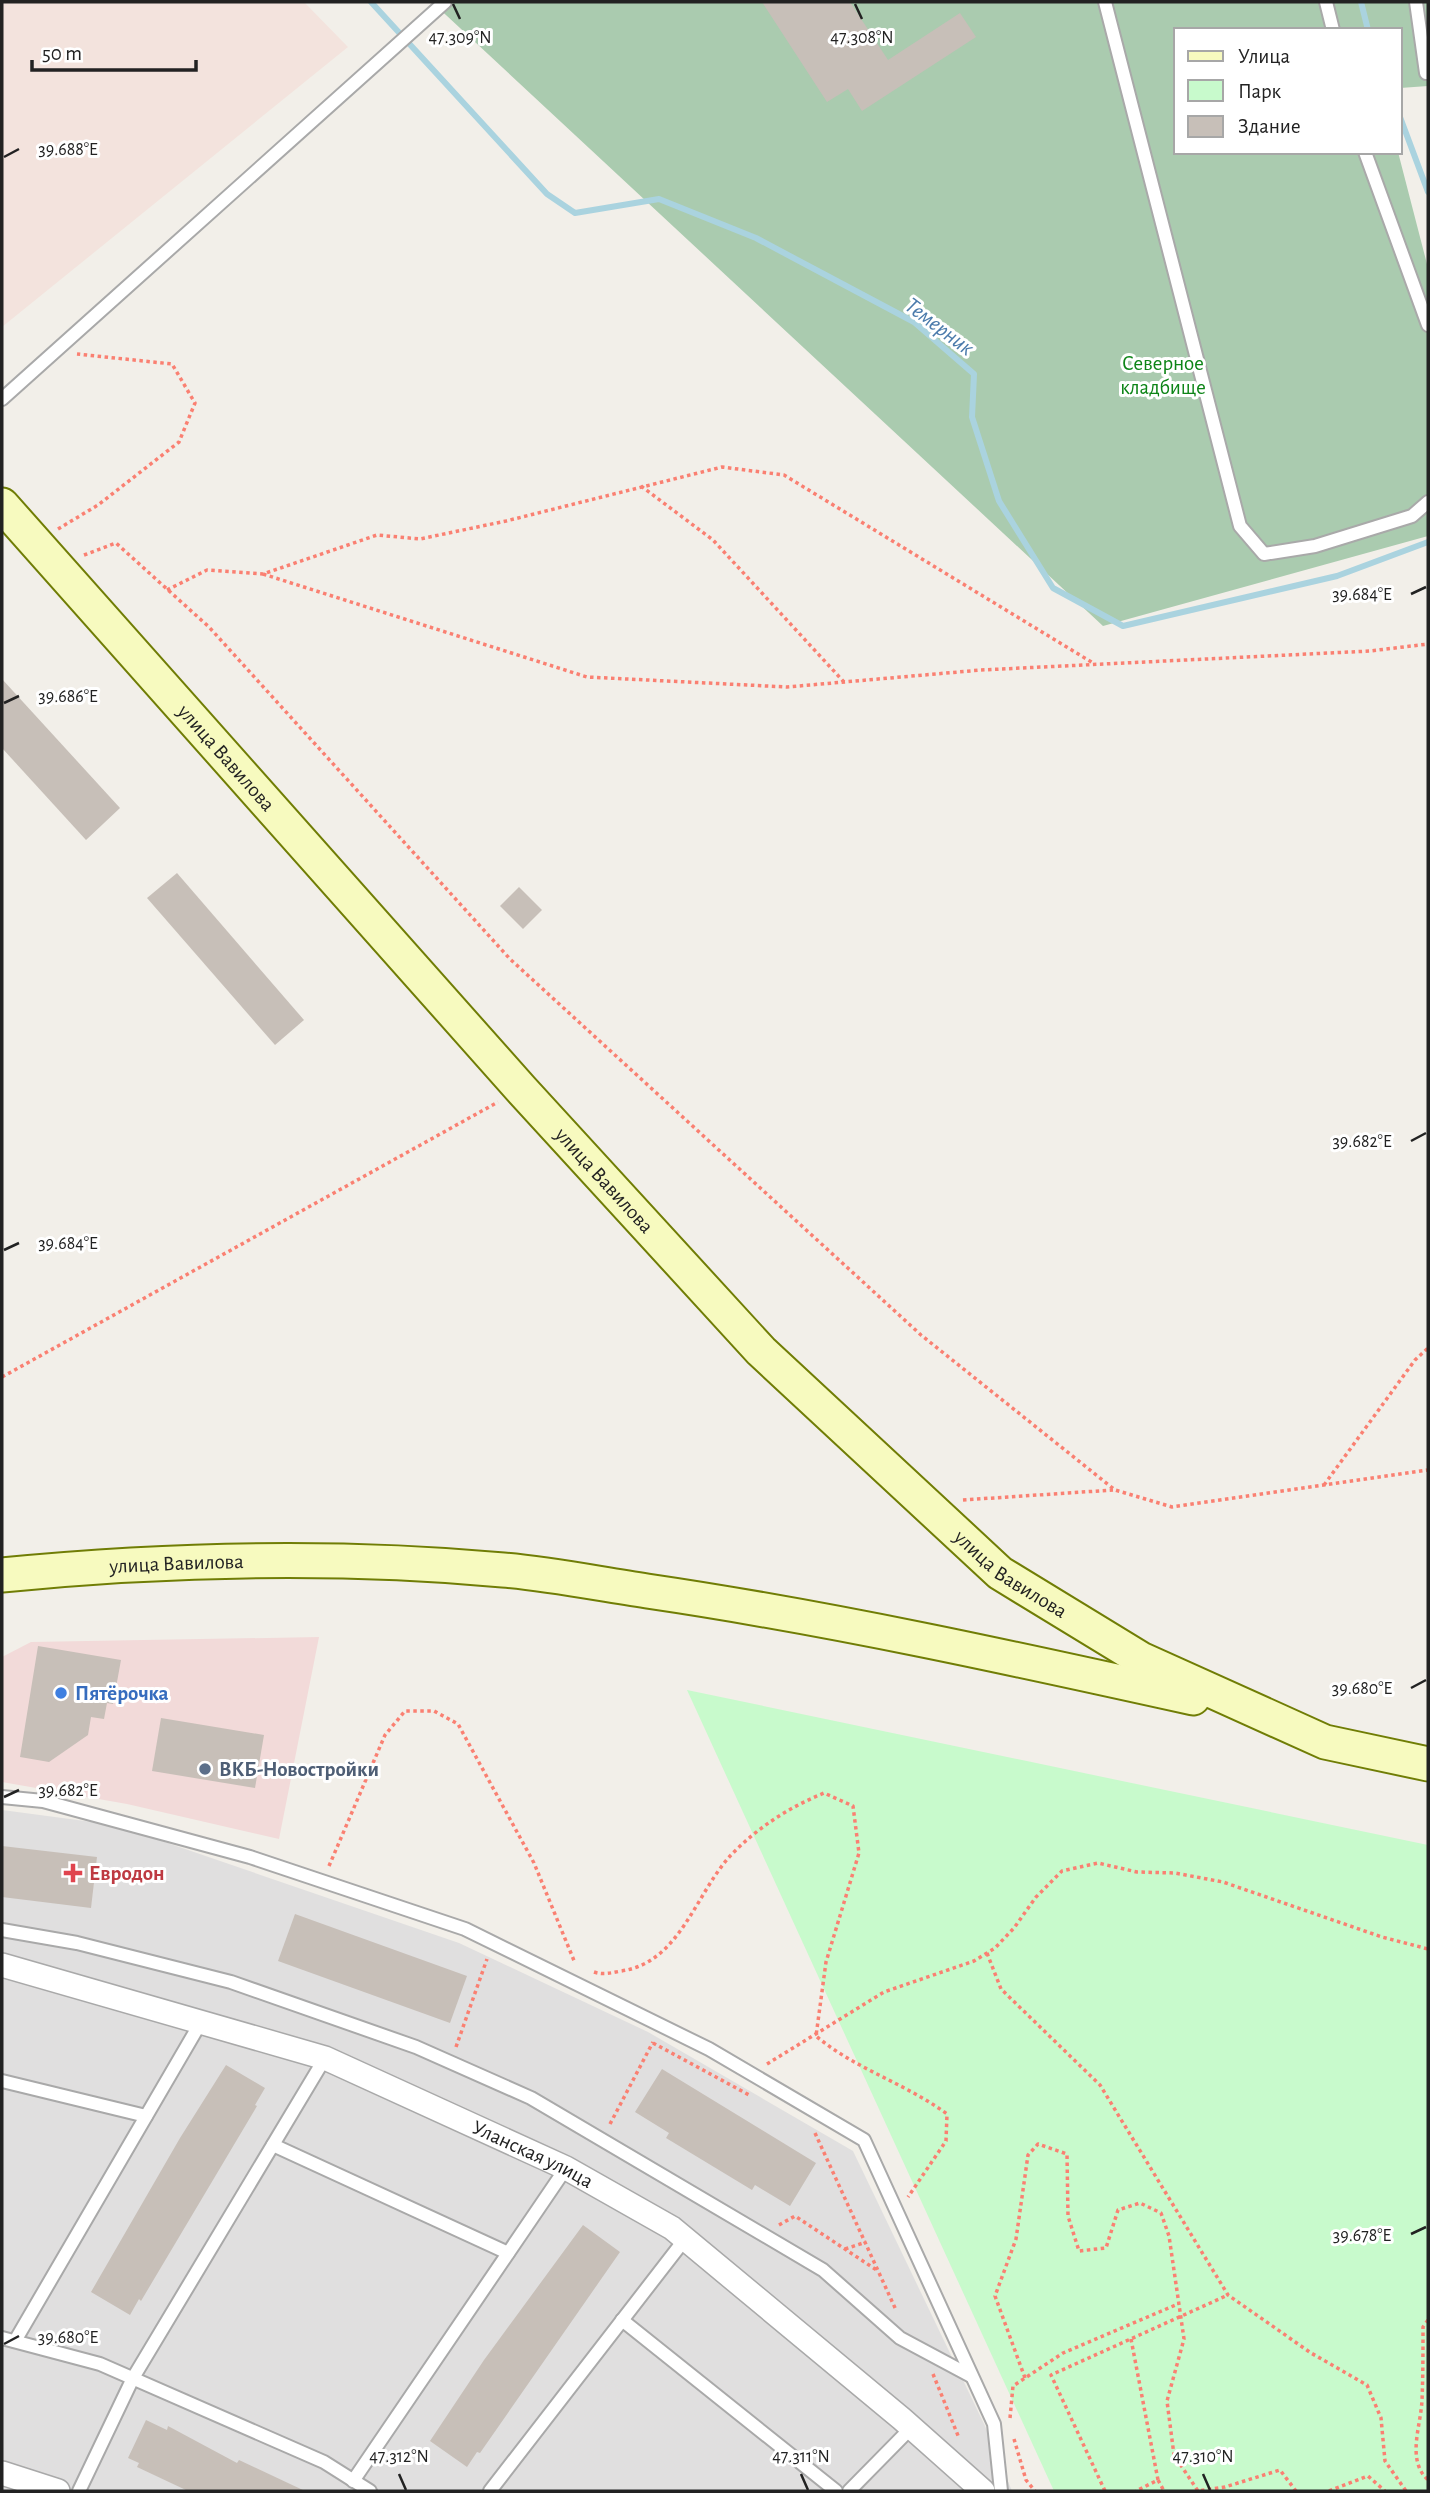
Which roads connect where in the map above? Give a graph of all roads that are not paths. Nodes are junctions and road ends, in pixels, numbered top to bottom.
1 (445, 2) edge
2 (1105, 2) edge
3 (1326, 2) edge
4 (1416, 2) edge
5 (1332, 28) edge
6 (1426, 73) dead end
7 (1366, 154) edge
8 (1428, 325) edge
9 (2, 399) edge
10 (1428, 502) edge
11 (2, 505) edge
12 (2, 1575) edge
13 (1260, 1713) junction
14 (1428, 1764) edge
15 (2, 1797) edge
16 (2, 1930) edge
17 (2, 1965) edge
18 (201, 2022) junction
19 (325, 2057) junction
20 (2, 2081) edge
21 (146, 2116) junction
22 (272, 2145) junction
23 (566, 2168) junction
24 (685, 2239) junction
25 (508, 2253) junction
26 (622, 2320) junction
27 (8, 2340) edge
28 (972, 2376) junction
29 (133, 2378) junction
30 (911, 2428) junction
31 (2, 2473) edge
32 (353, 2481) junction
33 (58, 2491) edge
34 (79, 2491) edge
35 (370, 2491) edge
36 (490, 2491) edge
37 (836, 2491) edge
38 (849, 2491) edge
39 (983, 2491) edge
40 (1001, 2491) edge

1 - 9 lane
2 - 10 lane
3 - 5 lane
4 - 6 lane
7 - 8 lane
11 - 13 street, улица Вавилова
12 - 13 street, улица Вавилова
13 - 14 street, улица Вавилова
15 - 28 lane
16 - 28 lane
17 - 18 street, Уланская улица
18 - 19 street, Уланская улица
18 - 21 lane
19 - 22 lane
19 - 23 street, Уланская улица
20 - 21 lane
21 - 27 lane
22 - 25 lane
22 - 29 lane
23 - 24 street, Уланская улица
23 - 25 lane
24 - 26 lane
24 - 30 street, Уланская улица
25 - 32 lane
26 - 36 lane
26 - 37 lane
27 - 29 lane
28 - 40 lane
29 - 32 lane
29 - 34 lane
30 - 38 lane
30 - 39 street, Уланская улица
31 - 33 street
32 - 35 lane

